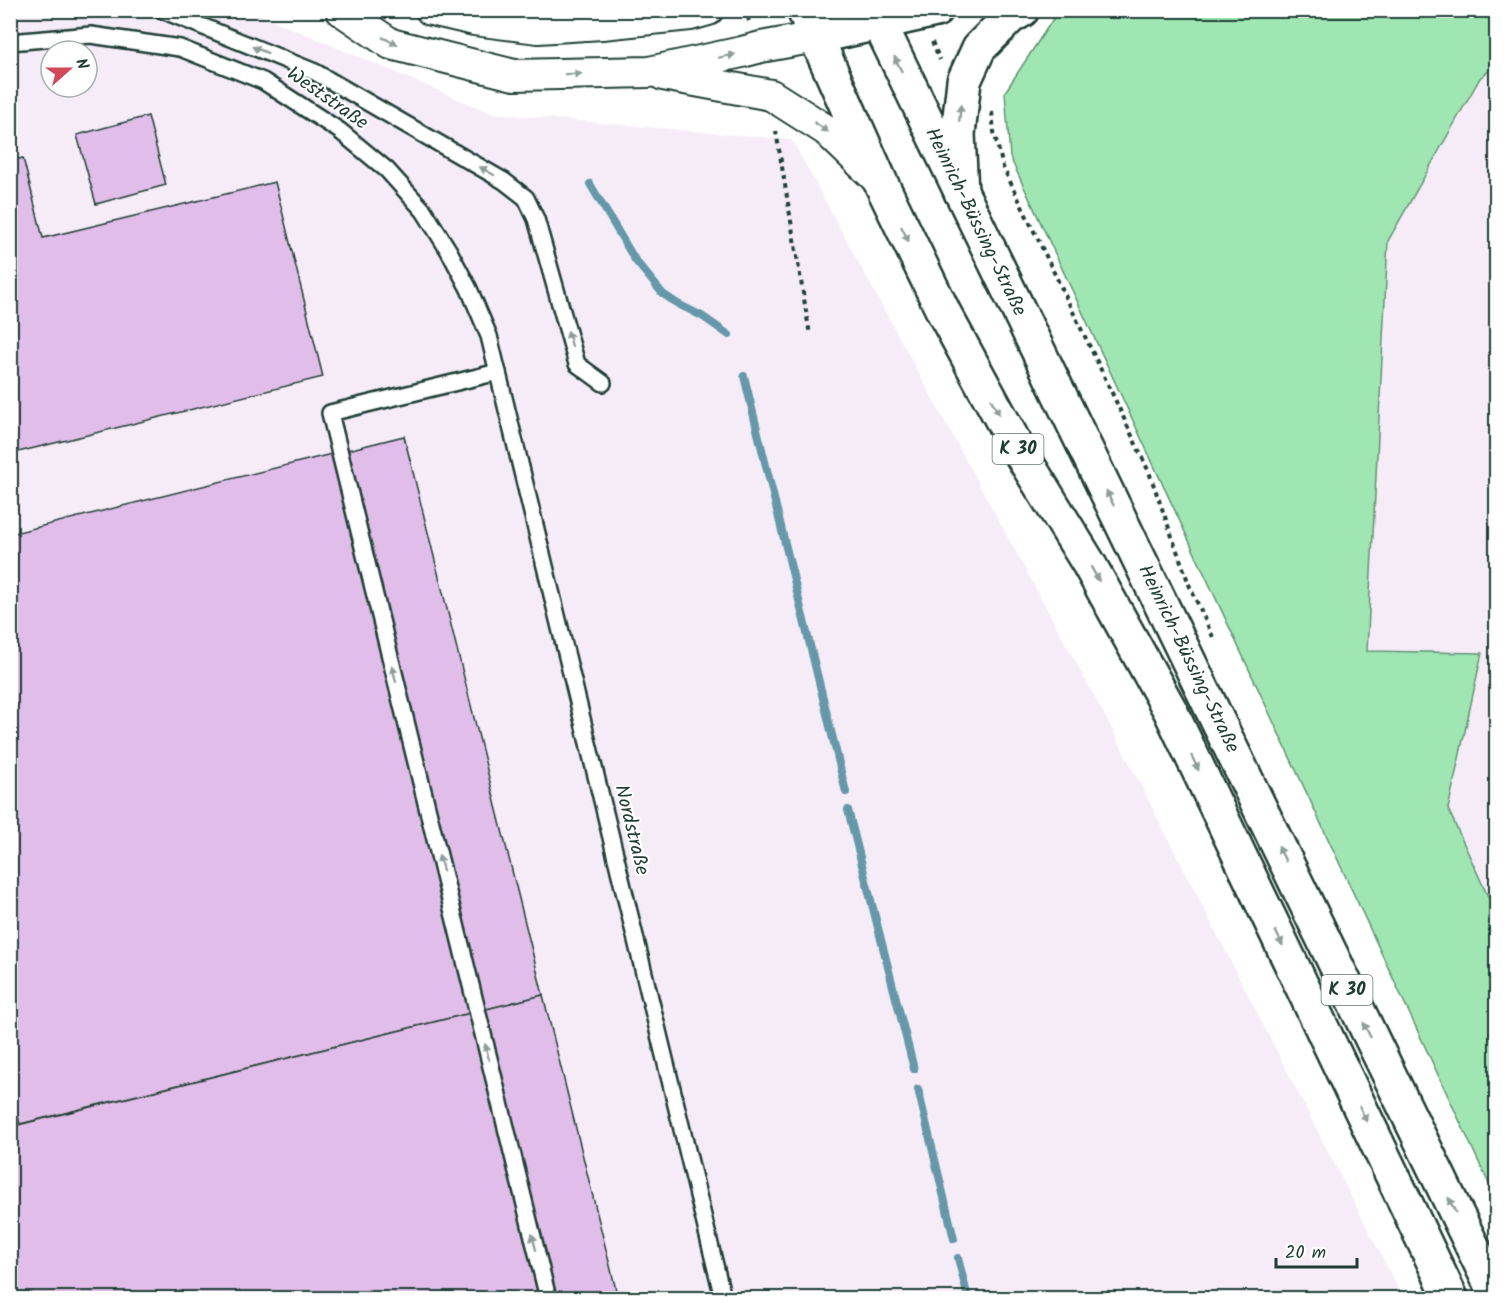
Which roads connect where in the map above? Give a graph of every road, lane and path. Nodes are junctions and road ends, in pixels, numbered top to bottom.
1 (162, 10) edge
2 (341, 10) edge
3 (431, 10) edge
4 (629, 10) edge
5 (708, 10) edge
6 (1022, 10) edge
7 (928, 13) edge
8 (876, 17) edge
9 (602, 24) junction
10 (810, 24) edge
11 (10, 42) edge
12 (649, 72) junction
13 (964, 81) junction
14 (771, 95) junction
15 (880, 181) junction
16 (961, 192) junction
17 (810, 335) dead end
18 (498, 372) junction
19 (603, 383) dead end
20 (1215, 640) dead end
21 (1497, 1295) edge
22 (548, 1299) edge
23 (723, 1299) edge
24 (1451, 1299) edge

19 -> 1 lane
2 -> 12 street
3 - 9 street
4 - 9 street
5 - 9 street
6 - 13 main road
7 - 8 main road
7 - 13 path
8 - 10 main road
16 -> 8 main road, Heinrich-Büssing-Straße / K 30
12 -> 10 street
10 - 15 main road, Heinrich-Büssing-Straße / K 30
11 - 18 lane, Weststraße
12 - 14 street
16 -> 13 main road
13 - 20 path
14 -> 15 street
14 - 17 path
15 -> 24 main road, Heinrich-Büssing-Straße / K 30
21 -> 16 main road, Heinrich-Büssing-Straße / K 30
22 -> 18 lane
18 - 23 lane, Nordstraße

